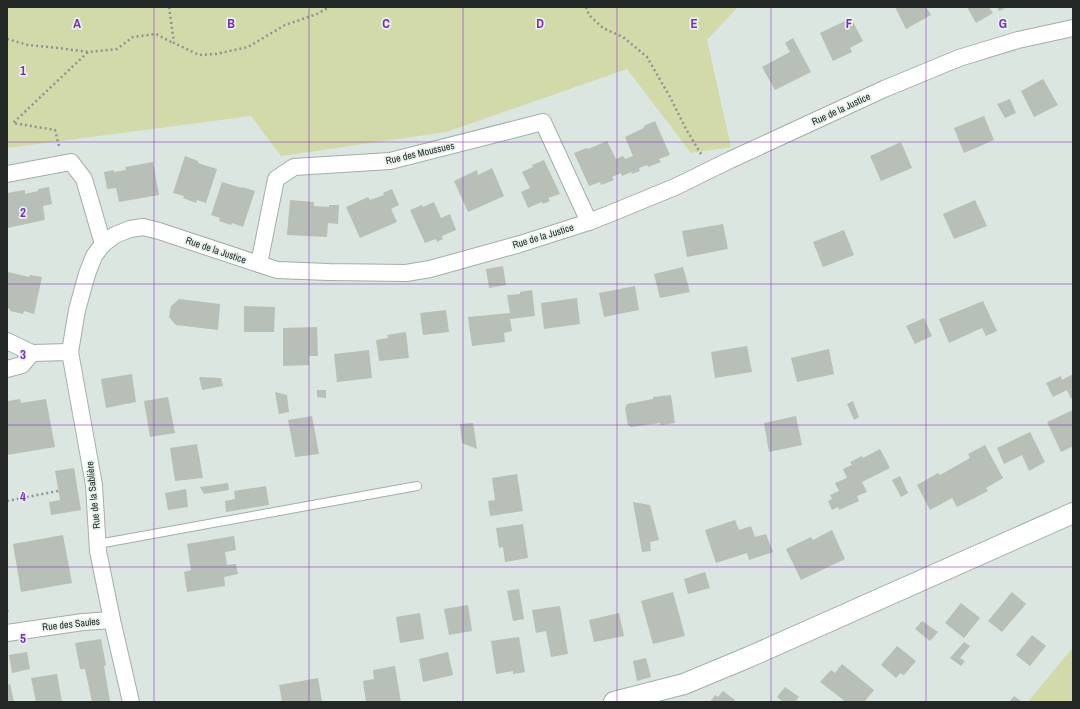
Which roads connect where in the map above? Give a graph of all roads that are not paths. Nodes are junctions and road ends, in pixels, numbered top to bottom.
1 (1073, 28) edge
2 (7, 174) edge
3 (590, 222) junction
4 (103, 244) junction
5 (259, 264) junction
6 (7, 341) edge
7 (70, 352) junction
8 (32, 353) junction
9 (7, 369) edge
10 (416, 486) dead end
11 (1073, 513) edge
12 (98, 544) junction
13 (112, 620) junction
14 (7, 633) edge
15 (131, 702) edge
16 (614, 702) edge

1 - 3 street, Rue de la Justice
2 - 4 street
3 - 5 street, Rue de la Justice
3 - 5 street, Rue des Moussues
4 - 5 street, Rue de la Justice
4 - 7 street, Rue de la Justice
6 - 8 street
7 - 8 street
7 - 12 street, Rue de la Sablière
8 - 9 street
10 - 12 lane
11 - 16 street
12 - 13 street, Rue de la Sablière
13 - 14 street, Rue des Saules
13 - 15 street, Rue de la Sablière

